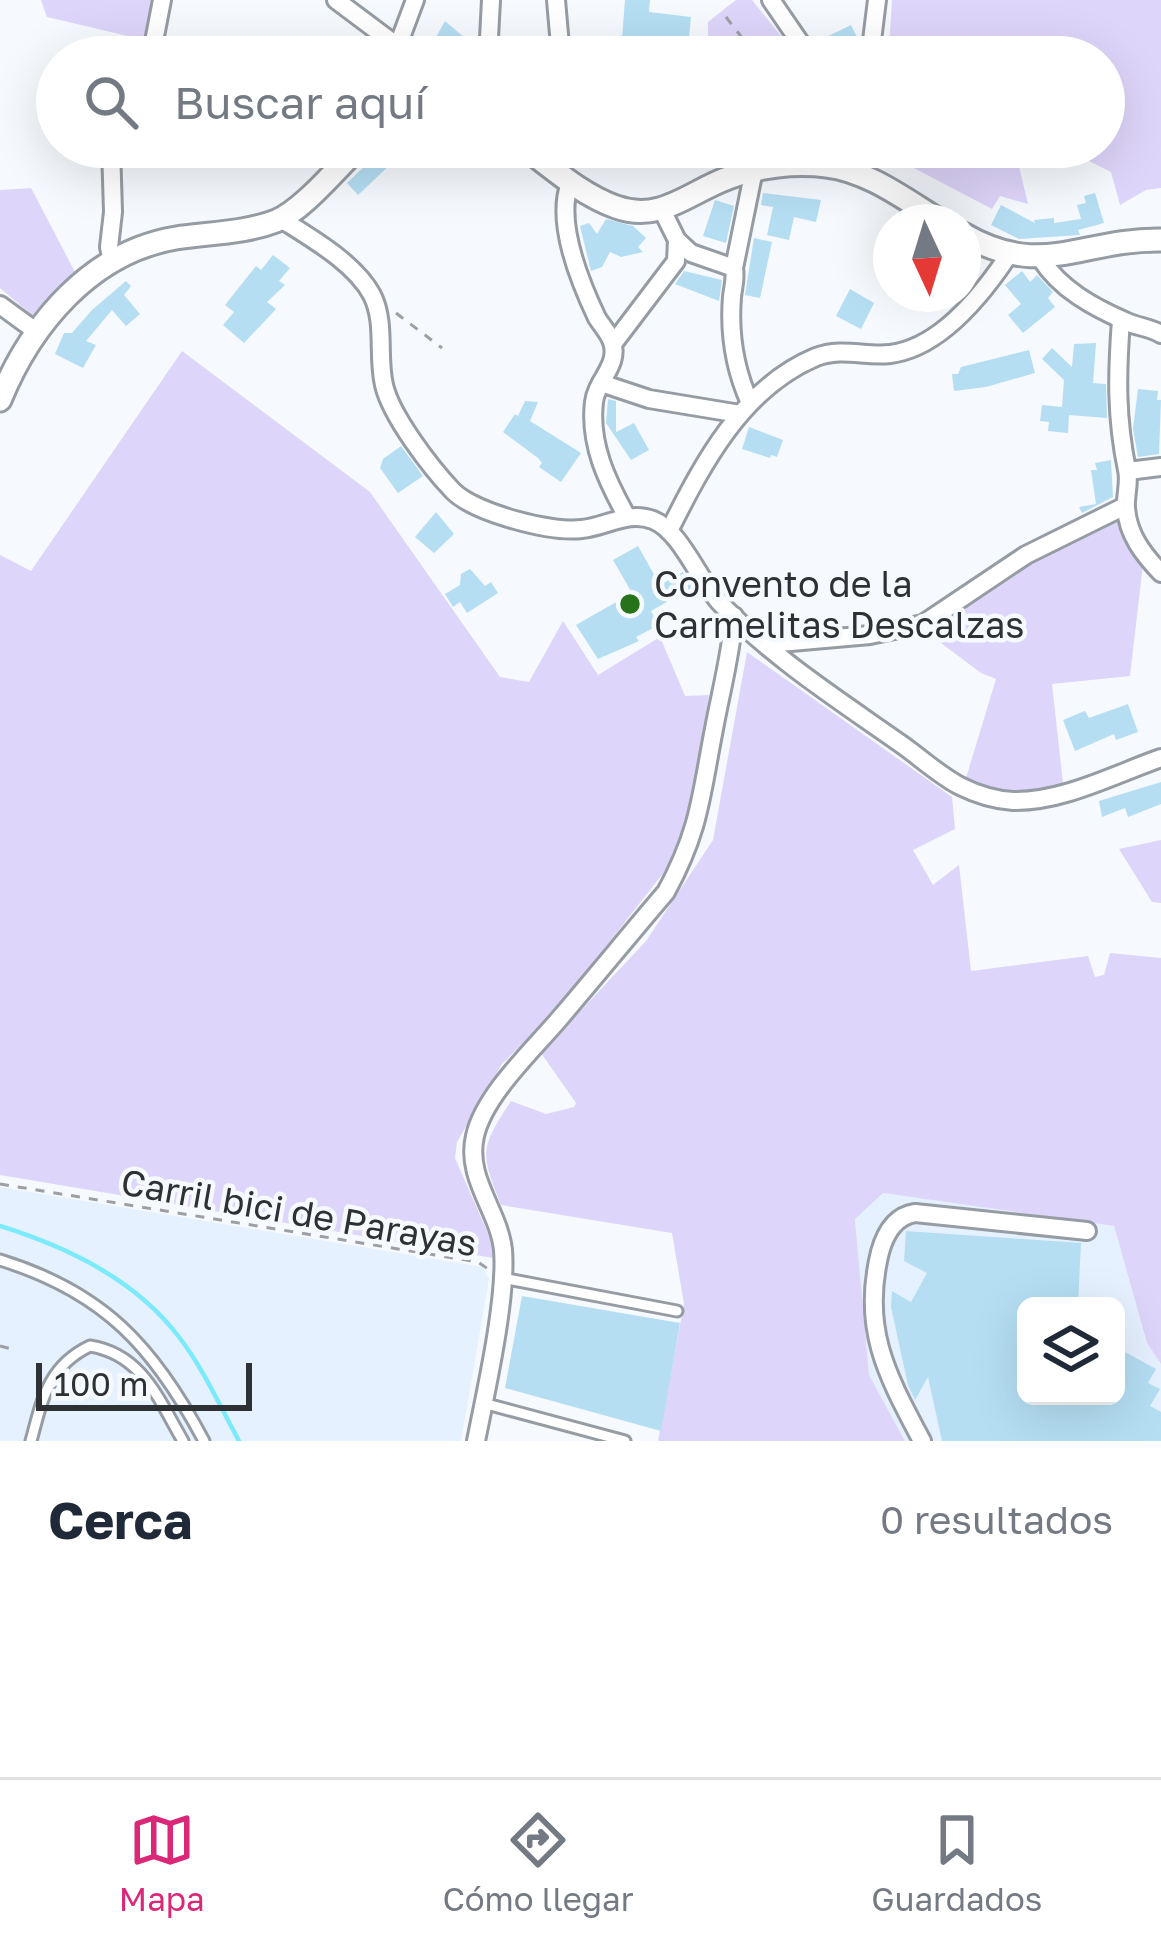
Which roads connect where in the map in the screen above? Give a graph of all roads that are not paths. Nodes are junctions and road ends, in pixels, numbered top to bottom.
1 (163, 0) edge
2 (336, 0) edge
3 (415, 0) edge
4 (491, 0) edge
5 (556, 0) edge
6 (771, 0) edge
7 (878, 0) edge
8 (155, 36) edge
9 (379, 36) edge
10 (406, 36) edge
11 (489, 36) edge
12 (559, 36) edge
13 (796, 36) edge
14 (873, 36) edge
15 (112, 168) edge
16 (336, 168) edge
17 (552, 168) edge
18 (565, 168) edge
19 (766, 168) edge
20 (831, 168) edge
21 (855, 168) edge
22 (858, 168) edge
23 (754, 170) junction
24 (857, 173) junction
25 (564, 177) junction
26 (911, 204) edge
27 (662, 210) junction
28 (281, 219) junction
29 (677, 240) junction
30 (1161, 240) edge
31 (981, 243) edge
32 (1008, 256) junction
33 (1041, 259) junction
34 (112, 262) junction
35 (734, 268) junction
36 (0, 305) edge
37 (1121, 320) junction
38 (1158, 327) edge
39 (37, 332) junction
40 (613, 344) junction
41 (601, 383) junction
42 (0, 400) edge
43 (745, 408) junction
44 (1161, 467) edge
45 (1128, 472) junction
46 (1125, 506) junction
47 (627, 517) junction
48 (669, 531) junction
49 (1161, 573) edge
50 (734, 616) junction
51 (768, 644) junction
52 (1161, 758) edge
53 (1087, 1231) dead end
54 (0, 1260) edge
55 (497, 1279) junction
56 (677, 1311) dead end
57 (483, 1403) junction
58 (31, 1441) edge
59 (183, 1441) edge
60 (204, 1441) edge
61 (476, 1441) edge
62 (625, 1441) edge
63 (922, 1441) edge

1 - 8 street
2 - 9 street
3 - 10 street
4 - 11 street
5 - 12 street
6 - 13 street
7 - 14 street
15 - 34 street
16 - 28 street
17 - 25 street
18 - 25 street
19 - 23 street
20 - 24 street
21 - 24 street
22 - 24 street
23 - 27 street
23 - 35 street
24 - 26 street
25 - 27 street
25 - 40 street
27 - 29 street
28 - 34 street
28 - 47 street
29 - 35 street
29 - 40 street
30 - 33 street
31 - 32 street
32 - 33 street
32 - 43 street
33 - 37 street
34 - 39 street
35 - 43 street
36 - 39 street
37 - 38 street
37 - 45 street
39 - 42 street
40 - 41 street
41 - 43 street
41 - 47 street
43 - 48 street
44 - 45 street
45 - 46 street
46 - 49 street
46 - 51 street
47 - 48 street
48 - 50 street
50 - 51 street
50 - 55 street
51 - 52 street
53 - 63 street
54 - 60 lane
55 - 56 lane
55 - 57 street
57 - 61 street
57 - 62 lane
58 - 59 lane

